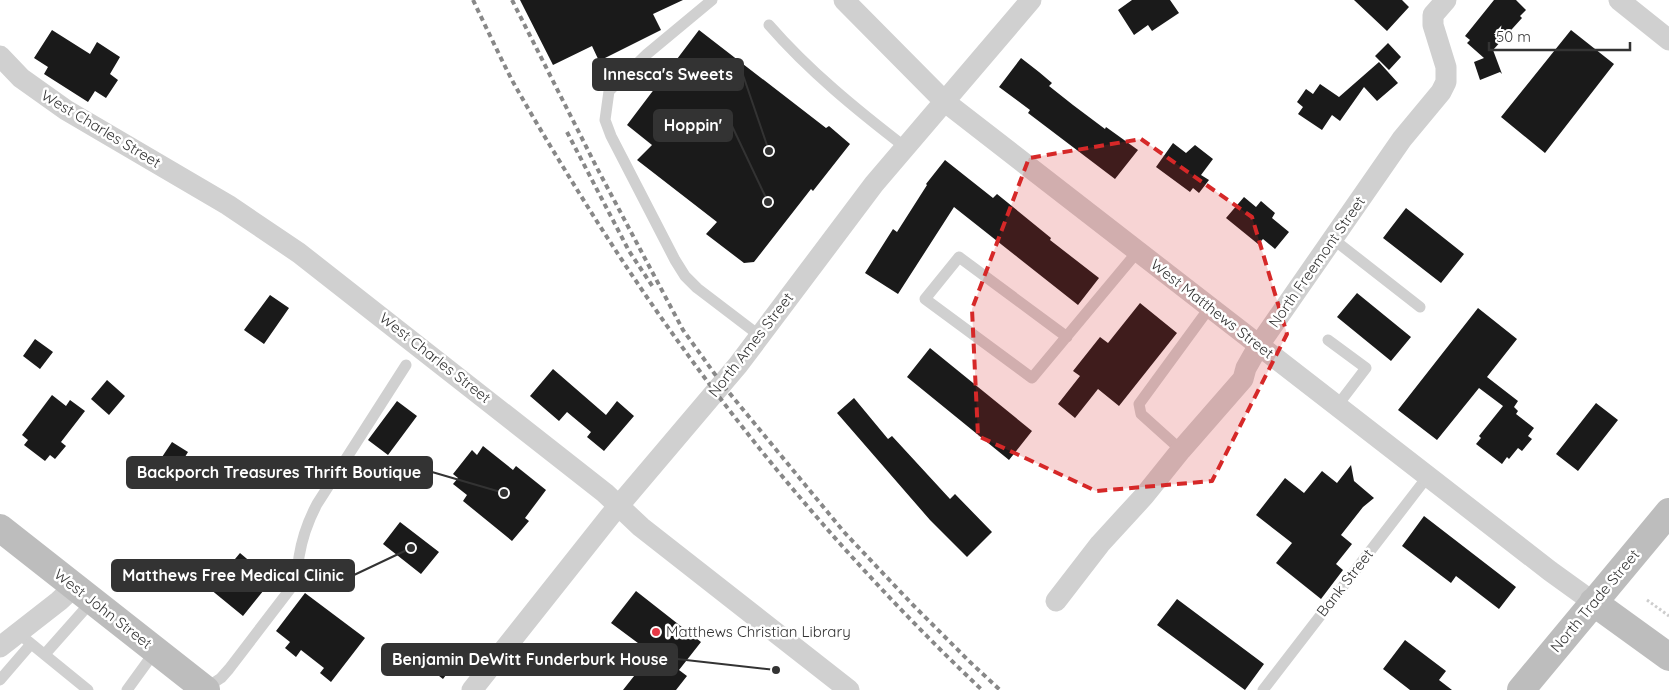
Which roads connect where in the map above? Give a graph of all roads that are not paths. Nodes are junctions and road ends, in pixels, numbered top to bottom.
1 (712, 0) edge
2 (844, 0) edge
3 (1031, 0) edge
4 (1446, 0) edge
5 (1619, 0) edge
6 (770, 25) dead end
7 (1669, 40) edge
8 (0, 56) edge
9 (944, 101) junction
10 (905, 147) junction
11 (1333, 239) junction
12 (1138, 251) junction
13 (1210, 307) junction
14 (1420, 307) dead end
15 (760, 336) junction
16 (1067, 336) junction
17 (1328, 340) dead end
18 (1259, 345) junction
19 (406, 365) dead end
20 (1337, 406) junction
21 (1181, 450) junction
22 (1428, 476) junction
23 (619, 506) junction
24 (1669, 512) edge
25 (0, 528) edge
26 (83, 594) junction
27 (1056, 601) dead end
28 (1593, 602) junction
29 (24, 638) junction
30 (0, 647) edge
31 (156, 650) junction
32 (45, 654) junction
33 (1669, 658) edge
34 (0, 680) edge
35 (88, 690) edge
36 (127, 690) edge
37 (205, 690) edge
38 (472, 690) edge
39 (849, 690) edge
40 (1263, 690) edge
41 (1521, 690) edge

1 - 15 lane
2 - 9 street, West Matthews Street
3 - 9 street, North Ames Street
4 - 11 street, North Freemont Street
5 - 7 street
6 - 10 lane
8 - 23 street, West Charles Street
9 - 10 street, North Ames Street
9 - 12 street, West Matthews Street
10 - 15 street, North Ames Street
11 - 14 lane
11 - 18 street, North Freemont Street
12 - 13 street, West Matthews Street
12 - 16 lane
13 - 18 street, West Matthews Street
13 - 21 lane
15 - 23 street, North Ames Street
16 - 16 lane
17 - 20 lane
18 - 20 street, West Matthews Street
18 - 21 street, North Freemont Street
19 - 37 lane
20 - 22 street, West Matthews Street
21 - 27 street, North Freemont Street
22 - 28 street, West Matthews Street
22 - 40 lane, Bank Street
23 - 38 street, North Ames Street
23 - 39 street, West Charles Street
24 - 28 main road, North Trade Street
25 - 26 main road, West John Street
26 - 29 street
26 - 31 main road, West John Street
26 - 32 lane
28 - 33 main road
28 - 41 main road, North Trade Street
29 - 30 street
29 - 32 lane
29 - 34 lane
31 - 36 lane
31 - 37 main road, West John Street
32 - 35 lane

